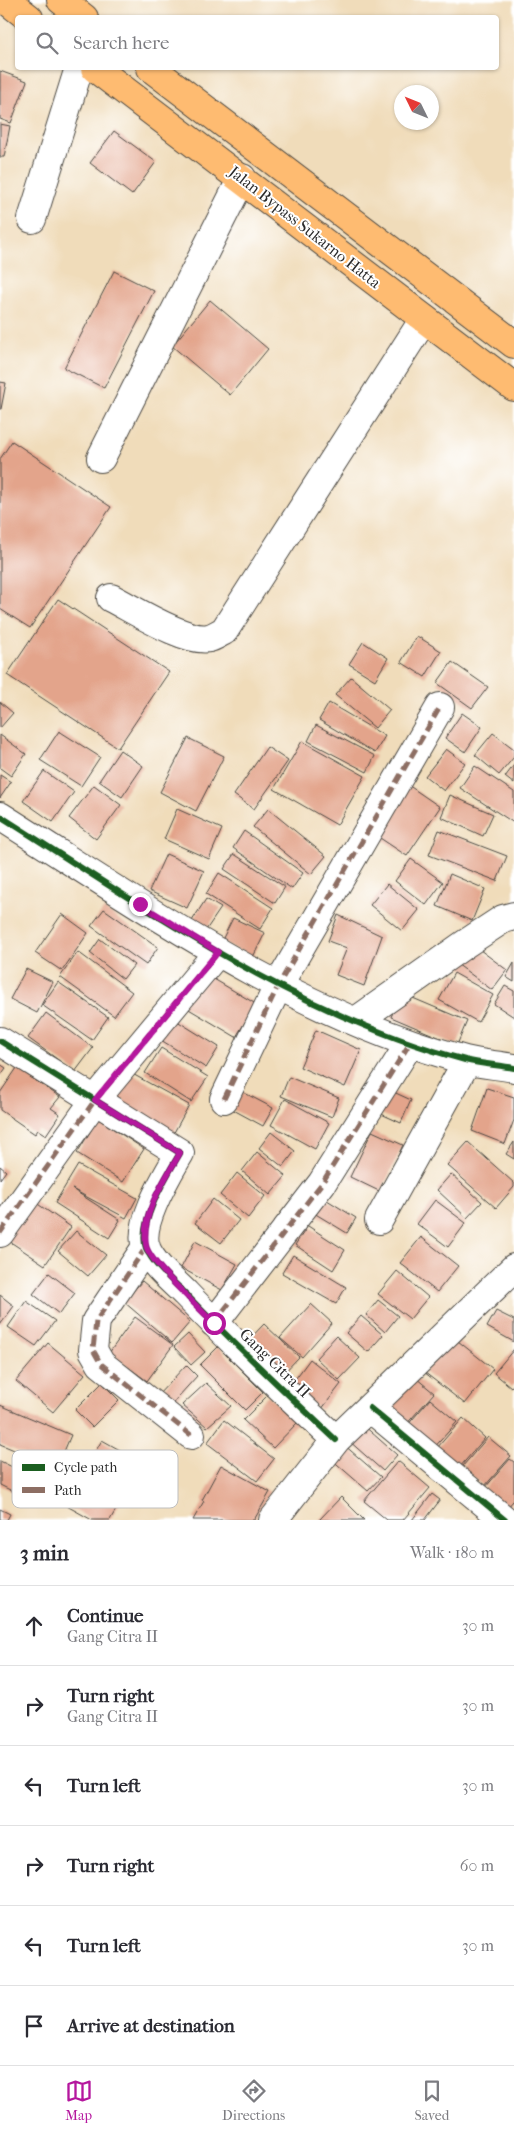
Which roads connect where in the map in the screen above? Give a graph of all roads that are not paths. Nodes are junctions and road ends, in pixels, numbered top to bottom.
1 (6, 0) edge
2 (61, 0) edge
3 (25, 15) edge
4 (80, 15) edge
5 (78, 70) edge
6 (98, 70) edge
7 (154, 70) edge
8 (242, 178) junction
9 (32, 219) dead end
10 (424, 319) junction
11 (508, 340) edge
12 (482, 363) junction
13 (514, 387) edge
14 (102, 458) dead end
15 (111, 598) dead end
16 (440, 707) dead end
17 (0, 816) edge
18 (514, 916) edge
19 (218, 952) junction
20 (279, 984) junction
21 (356, 1021) junction
22 (0, 1041) edge
23 (410, 1043) junction
24 (467, 1061) junction
25 (514, 1068) edge
26 (224, 1099) dead end
27 (95, 1100) junction
28 (379, 1220) dead end
29 (0, 1233) edge
30 (146, 1247) junction
31 (514, 1268) edge
32 (214, 1323) junction
33 (370, 1408) junction
34 (191, 1435) dead end
35 (336, 1440) junction
36 (273, 1520) edge
37 (505, 1520) edge

1 - 3 highway
2 - 4 highway
5 - 9 street
6 - 8 highway, Jalan Bypass Sukarno Hatta
7 - 11 highway, Jalan Bypass Sukarno Hatta
8 - 10 highway, Jalan Bypass Sukarno Hatta
8 - 14 street
10 - 12 highway, Jalan Bypass Sukarno Hatta
10 - 15 street
11 - 12 highway
12 - 13 highway, Jalan Bypass Sukarno Hatta
16 - 20 street
17 - 19 street
18 - 21 street
19 - 20 street
19 - 27 street
20 - 21 street
20 - 26 street
21 - 23 street
22 - 27 street
23 - 24 street
23 - 32 street
24 - 25 street
24 - 28 street
27 - 29 street
27 - 30 street
30 - 32 street, Gang Citra II
30 - 34 street
31 - 33 street
32 - 35 street, Gang Citra II
33 - 35 street
33 - 37 street
35 - 36 street

